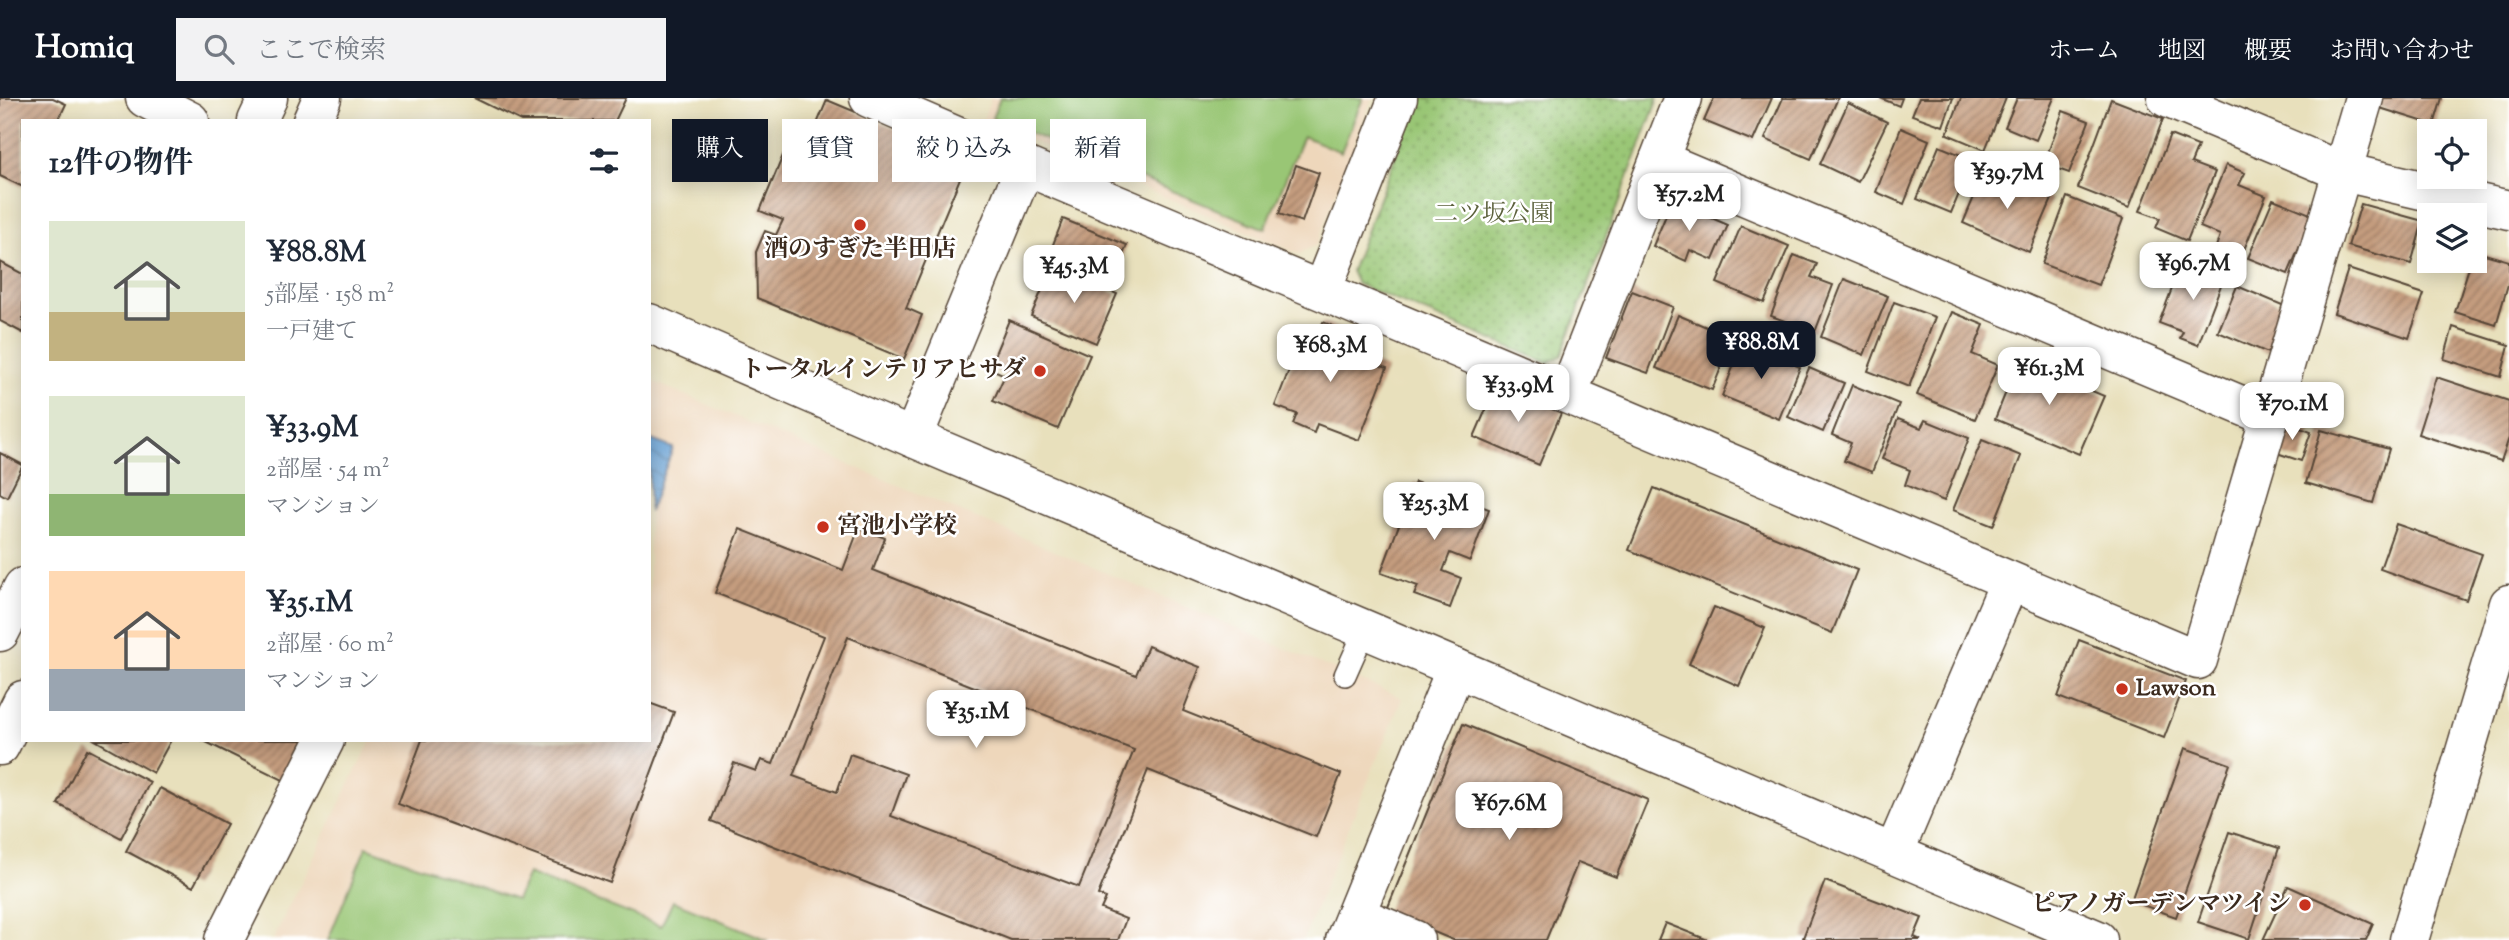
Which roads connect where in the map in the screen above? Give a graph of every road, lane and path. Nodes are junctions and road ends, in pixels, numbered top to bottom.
1 (145, 98) edge
2 (268, 98) edge
3 (322, 98) edge
4 (869, 98) edge
5 (1683, 98) edge
6 (2167, 98) edge
7 (2364, 98) edge
8 (1384, 112) edge
9 (186, 119) edge
10 (258, 119) edge
11 (313, 119) edge
12 (917, 119) edge
13 (1659, 160) junction
14 (1036, 171) edge
15 (2343, 172) junction
16 (1018, 182) edge
17 (2509, 210) edge
18 (1322, 290) junction
19 (651, 324) edge
20 (1569, 394) junction
21 (2269, 416) junction
22 (913, 438) junction
23 (2009, 583) junction
24 (21, 591) edge
25 (2509, 604) edge
26 (1365, 630) junction
27 (0, 632) edge
28 (1456, 668) junction
29 (1345, 675) dead end
30 (21, 704) edge
31 (324, 742) edge
32 (0, 746) edge
33 (1894, 853) junction
34 (1351, 927) edge
35 (224, 940) edge
36 (1415, 940) edge
37 (2098, 940) edge
38 (2409, 940) edge

1 - 9 street
2 - 10 street
3 - 11 street
4 - 12 street
5 - 13 street
6 - 15 street
7 - 15 street
8 - 18 street
13 - 20 street
13 - 21 street
14 - 18 street
15 - 17 street
15 - 21 street
16 - 22 street
18 - 20 street
19 - 22 street
20 - 23 street
21 - 23 street
22 - 26 street
23 - 33 street
24 - 27 street
25 - 38 street
26 - 28 street
26 - 29 lane
28 - 33 street
28 - 34 street
30 - 32 street
31 - 35 street
33 - 37 street
34 - 36 street

